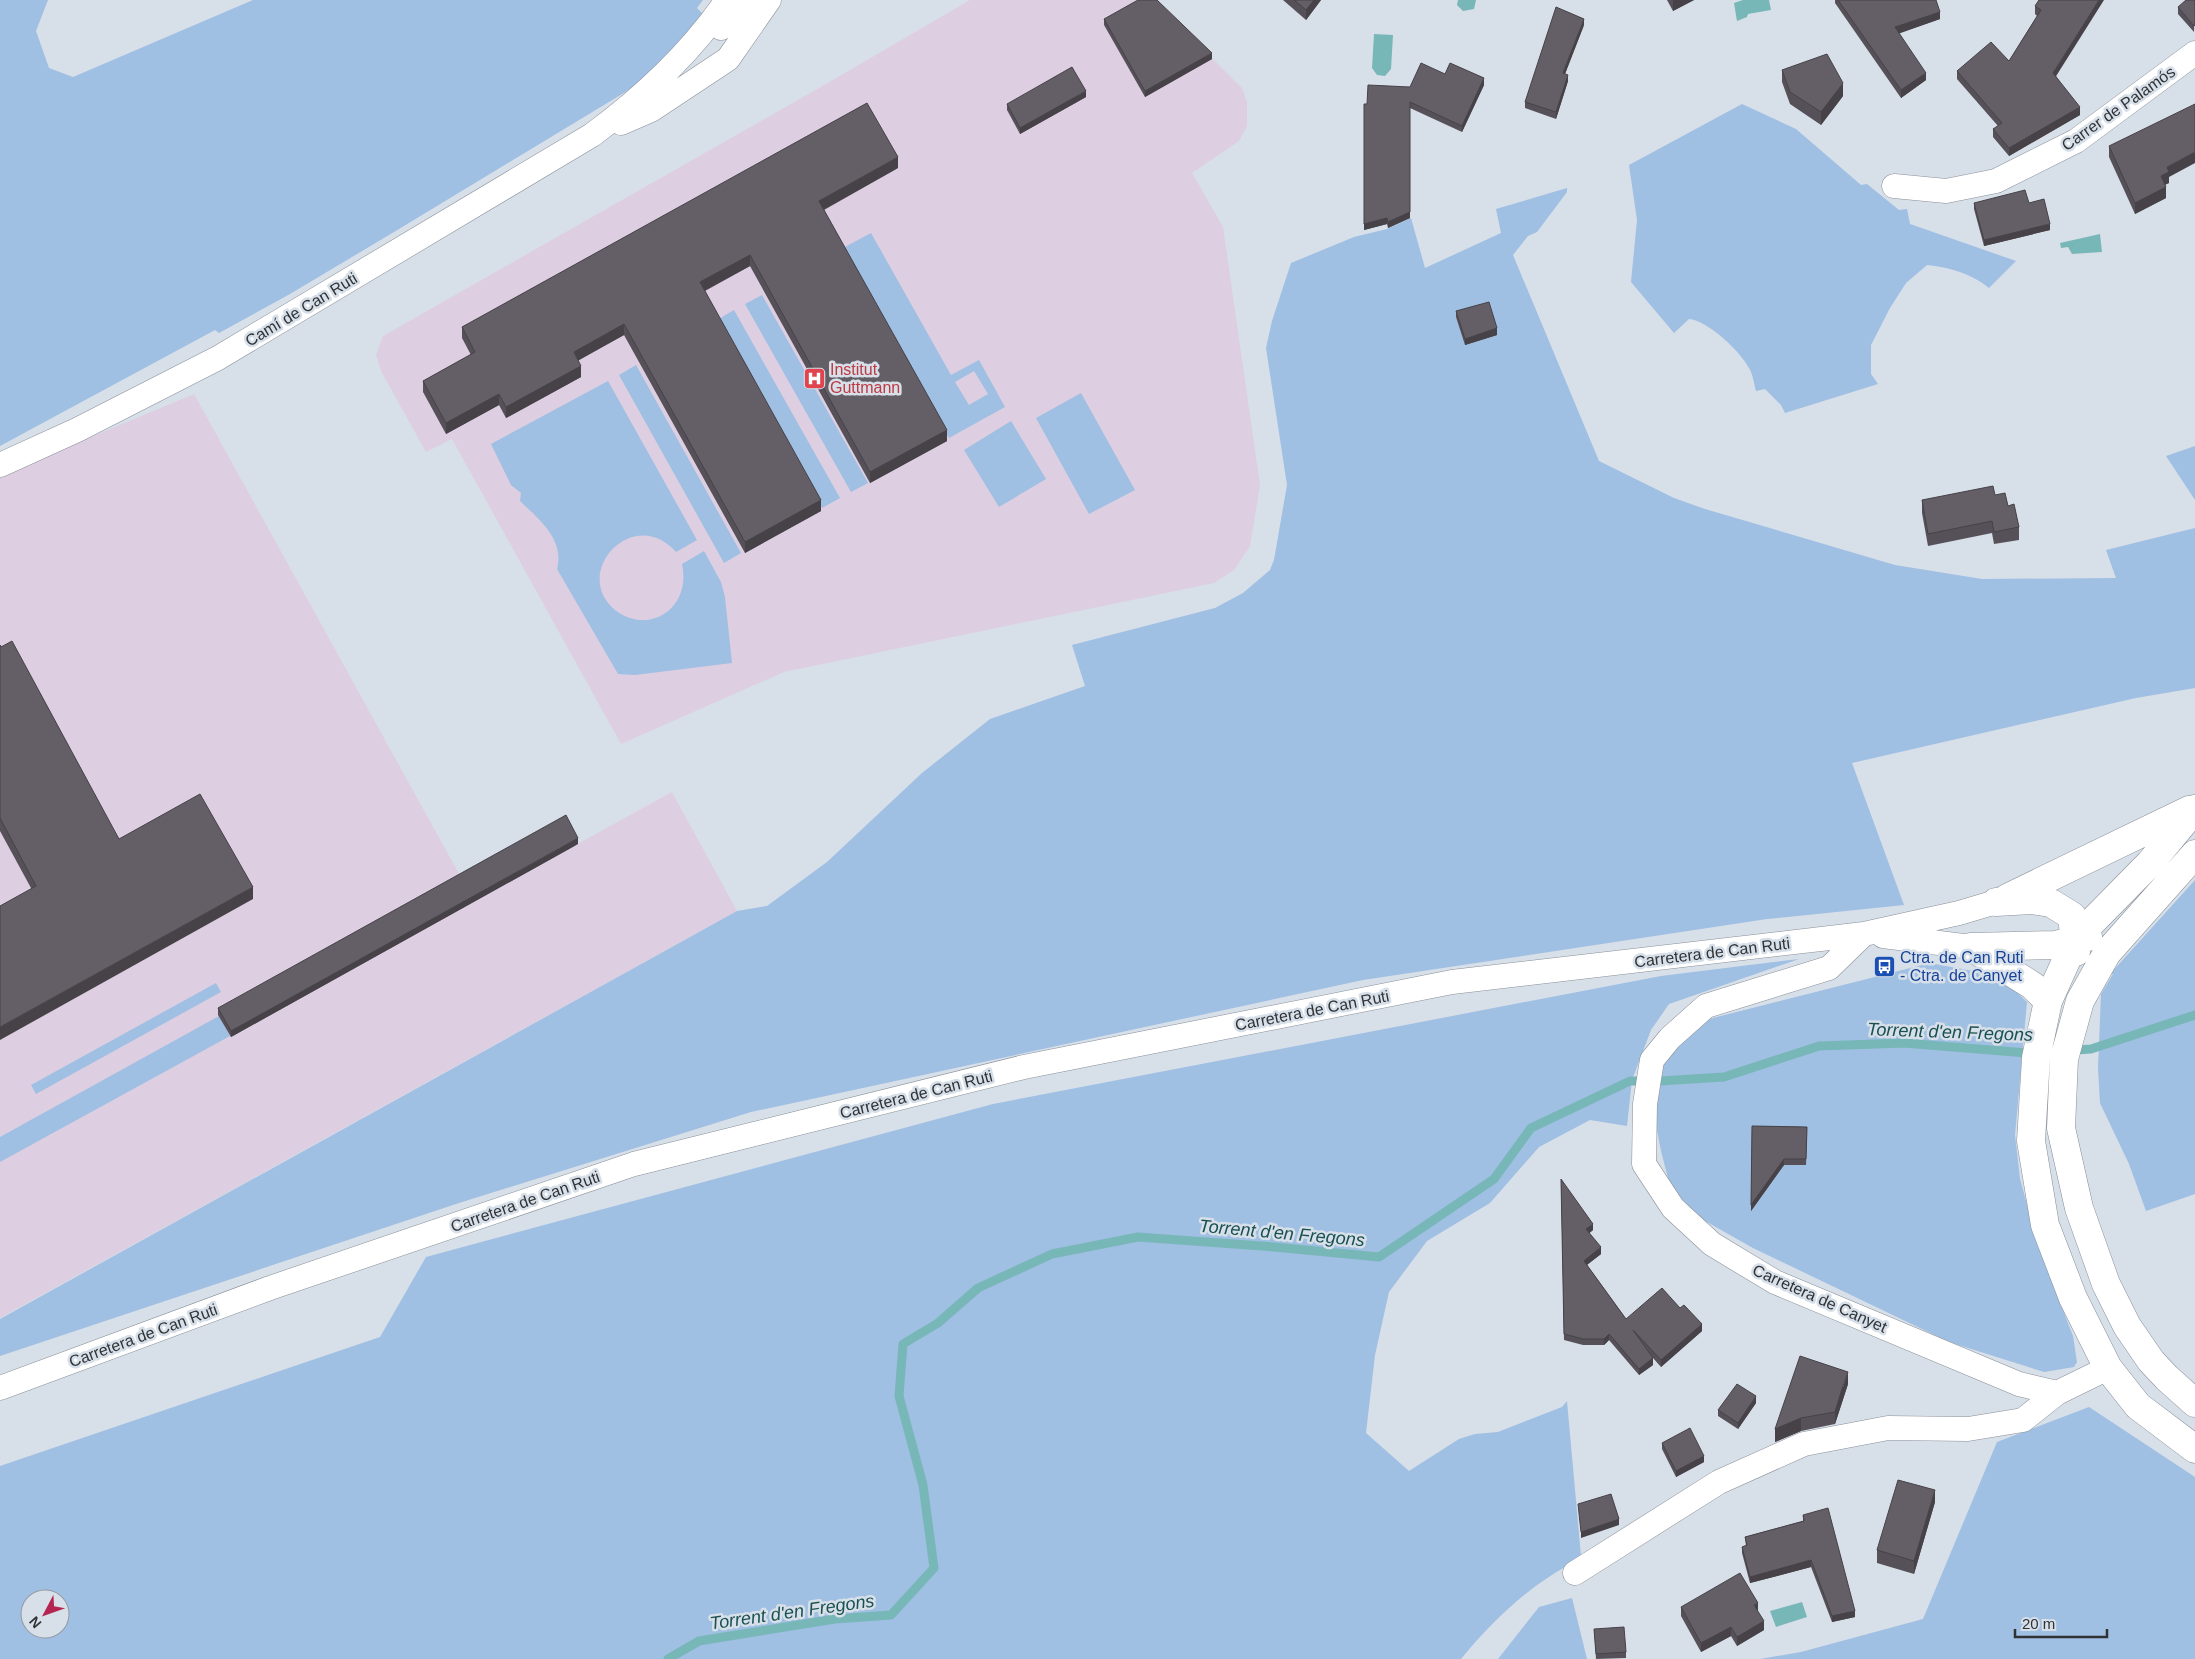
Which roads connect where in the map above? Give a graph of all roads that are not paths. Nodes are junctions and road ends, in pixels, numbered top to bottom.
1 (727, 0) edge
2 (747, 0) edge
3 (769, 0) edge
4 (690, 47) junction
5 (2195, 53) edge
6 (592, 135) junction
7 (1894, 186) dead end
8 (0, 465) edge
9 (2195, 808) edge
10 (2195, 835) edge
11 (2195, 854) edge
12 (1996, 902) junction
13 (1864, 934) junction
14 (2075, 941) junction
15 (1971, 947) junction
16 (2064, 1001) junction
17 (2046, 1135) junction
18 (2108, 1368) junction
19 (2167, 1378) junction
20 (2195, 1378) edge
21 (0, 1388) edge
22 (2057, 1393) junction
23 (2195, 1403) edge
24 (2195, 1429) edge
25 (2195, 1449) edge
26 (1575, 1573) dead end

1 - 4 street, Camí de Can Ruti
2 - 4 street, Camí de Can Ruti
3 - 6 street, Camí de Can Ruti
4 - 6 street, Camí de Can Ruti
5 - 7 street, Carrer de Palamós
6 - 8 street, Camí de Can Ruti
9 - 12 street
9 - 14 street
10 - 14 street
11 - 16 street
12 - 13 street, Carretera de Can Ruti
12 - 14 street
13 - 15 street, Carretera de Can Ruti
13 - 21 street, Carretera de Can Ruti
13 - 22 street, Carretera de Canyet
14 - 15 street
14 - 16 street
15 - 16 street
16 - 17 street
17 - 18 street
17 - 19 street
18 - 22 street
18 - 24 street
18 - 25 street
19 - 20 street
19 - 23 street
22 - 26 street

